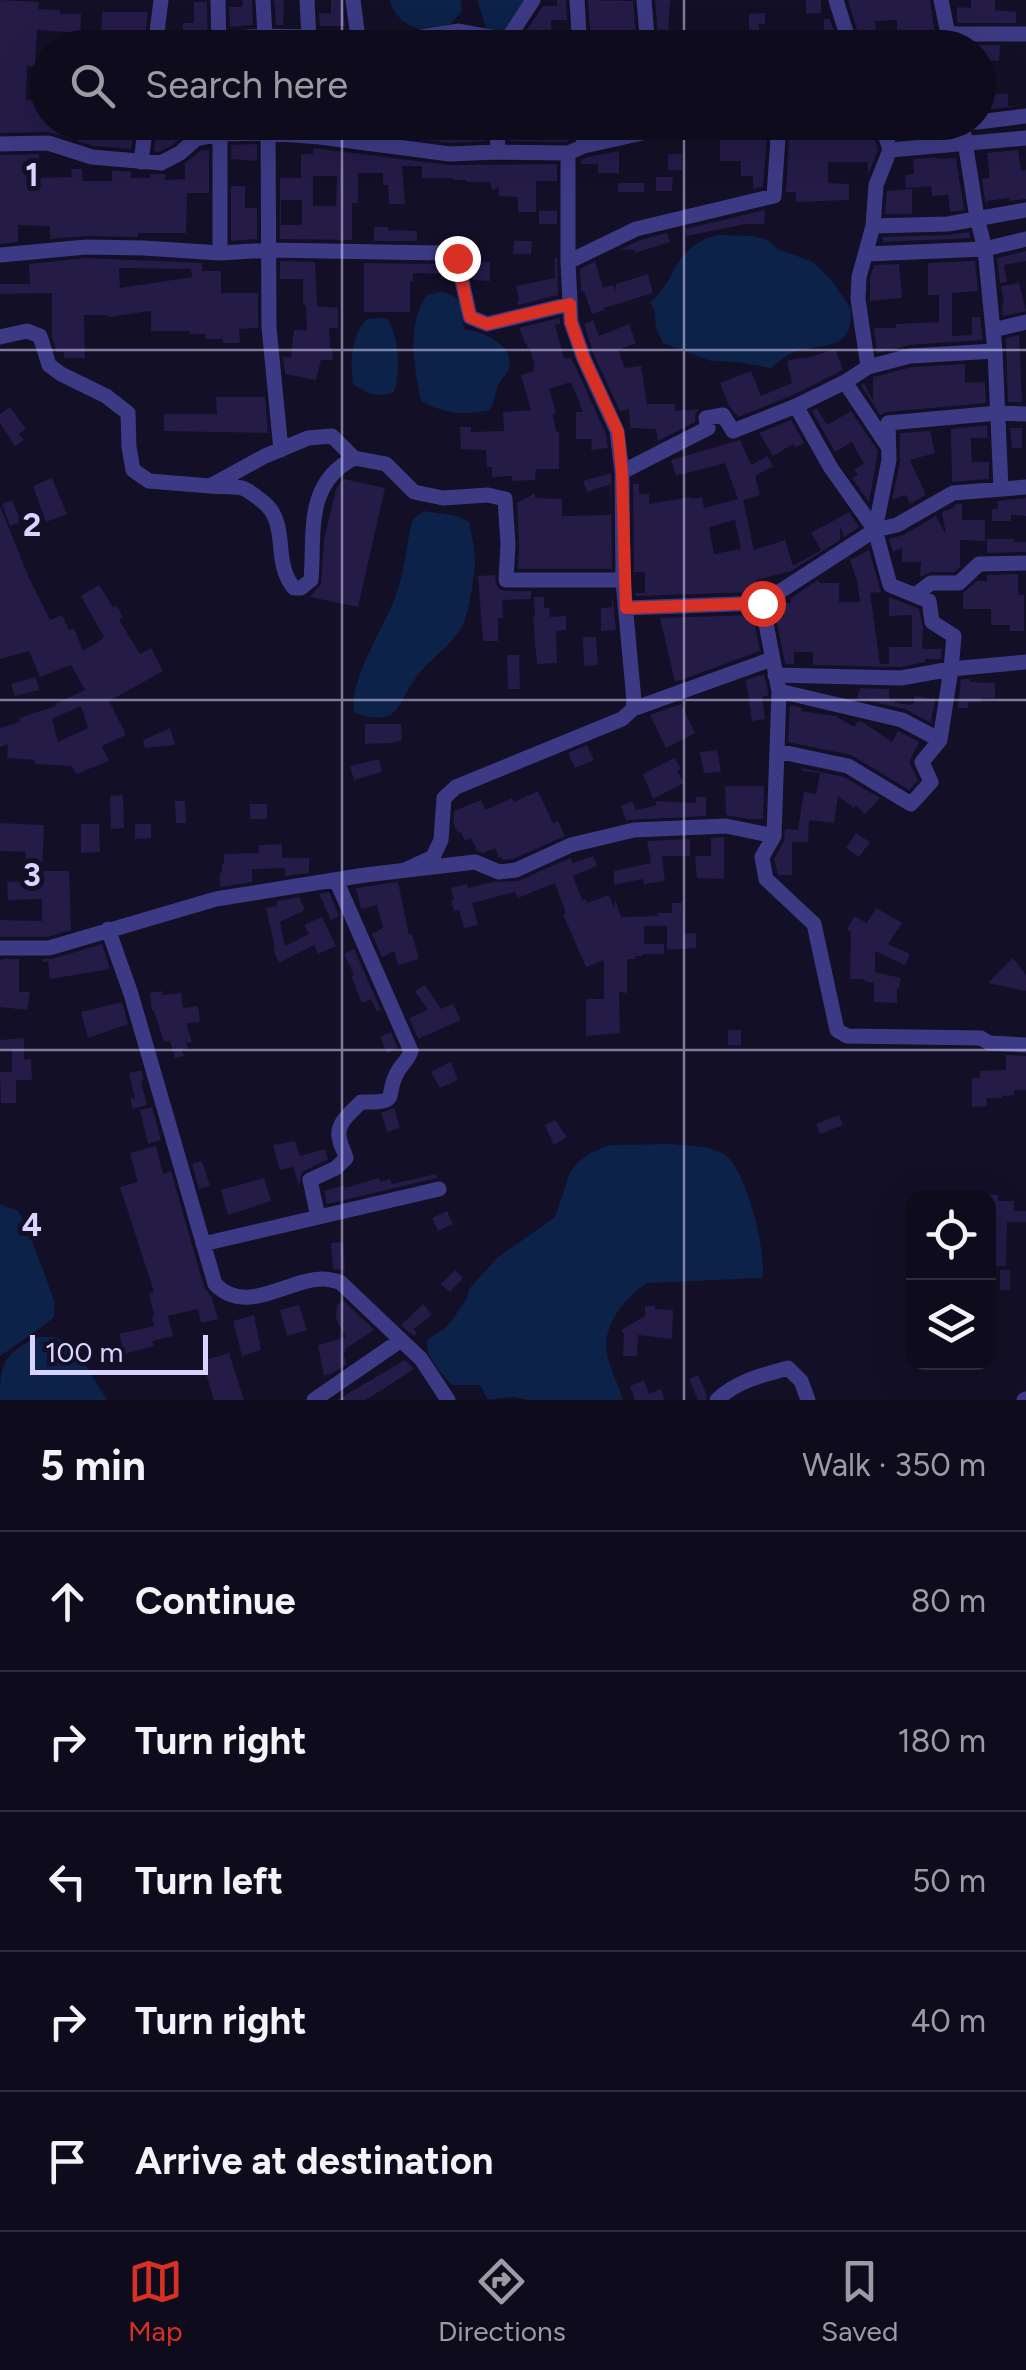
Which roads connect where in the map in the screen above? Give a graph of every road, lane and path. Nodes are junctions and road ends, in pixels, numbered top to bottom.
1 (161, 0) edge
2 (218, 0) edge
3 (263, 0) edge
4 (307, 0) edge
5 (354, 0) edge
6 (533, 0) edge
7 (577, 0) edge
8 (644, 0) edge
9 (836, 0) edge
10 (941, 0) edge
11 (157, 30) edge
12 (218, 30) edge
13 (266, 30) edge
14 (313, 30) edge
15 (363, 30) edge
16 (515, 30) edge
17 (579, 30) edge
18 (646, 30) edge
19 (845, 30) edge
20 (946, 30) edge
21 (1026, 34) edge
22 (996, 37) edge
23 (1026, 116) edge
24 (996, 120) edge
25 (1026, 138) edge
26 (144, 140) edge
27 (195, 140) edge
28 (220, 140) edge
29 (268, 140) edge
30 (358, 140) edge
31 (370, 140) edge
32 (497, 140) edge
33 (584, 140) edge
34 (605, 140) edge
35 (778, 140) edge
36 (887, 140) edge
37 (967, 140) edge
38 (370, 143) junction
39 (0, 144) edge
40 (966, 144) junction
41 (584, 146) junction
42 (890, 150) junction
43 (496, 152) junction
44 (568, 153) junction
45 (141, 162) junction
46 (1026, 210) edge
47 (977, 218) junction
48 (873, 226) junction
49 (1026, 239) edge
50 (269, 250) junction
51 (985, 250) junction
52 (220, 253) junction
53 (0, 254) edge
54 (867, 254) junction
55 (568, 262) junction
56 (570, 304) junction
57 (1026, 322) edge
58 (994, 330) junction
59 (0, 338) edge
60 (995, 351) junction
61 (868, 368) junction
62 (845, 382) junction
63 (796, 406) junction
64 (998, 413) junction
65 (1026, 414) edge
66 (887, 446) junction
67 (281, 450) junction
68 (354, 458) junction
69 (622, 472) junction
70 (210, 486) junction
71 (1026, 487) edge
72 (1001, 488) junction
73 (875, 530) junction
74 (1026, 563) edge
75 (624, 580) junction
76 (914, 595) junction
77 (762, 603) junction
78 (626, 608) junction
79 (1026, 662) edge
80 (952, 669) junction
81 (775, 675) junction
82 (633, 709) junction
83 (940, 740) junction
84 (777, 751) junction
85 (774, 836) junction
86 (407, 869) junction
87 (336, 880) junction
88 (108, 929) junction
89 (0, 948) edge
90 (1026, 1045) edge
91 (439, 1189) dead end
92 (318, 1218) junction
93 (203, 1244) junction
94 (401, 1340) junction
95 (314, 1400) edge
96 (448, 1400) edge
97 (717, 1400) edge
98 (808, 1400) edge

1 - 11 street
2 - 12 street
3 - 13 street
4 - 14 street
5 - 15 street
6 - 16 street
7 - 17 street
8 - 18 street
9 - 19 street
10 - 20 street
21 - 22 street
23 - 24 street
25 - 40 street
26 - 45 street
27 - 45 street
28 - 52 street
29 - 50 street
30 - 38 street
31 - 38 street
32 - 43 street
33 - 41 street
34 - 41 street
35 - 55 street
36 - 42 street
37 - 40 street
38 - 43 street
39 - 45 street
40 - 42 street
40 - 47 street
41 - 44 street
42 - 48 street
43 - 44 street
44 - 55 street
46 - 47 street
47 - 48 street
47 - 51 street
48 - 54 street
49 - 51 street
50 - 52 street
50 - 56 street
50 - 67 street
51 - 54 street
51 - 58 street
52 - 53 street
54 - 61 street
55 - 56 street
56 - 69 street
57 - 58 street
58 - 60 street
59 - 70 street
60 - 61 street
60 - 64 street
61 - 62 street
62 - 63 street
62 - 66 street
63 - 69 street
63 - 73 street
64 - 65 street
64 - 66 street
64 - 72 street
66 - 73 street
67 - 68 street
67 - 70 street
68 - 70 street
68 - 75 street
69 - 75 street
71 - 72 street
72 - 73 street
73 - 76 street
73 - 77 street
74 - 76 street
75 - 78 street
76 - 80 street
77 - 78 street
77 - 81 street
78 - 82 street
79 - 80 street
80 - 81 street
80 - 83 street
81 - 82 street
81 - 83 street
81 - 84 street
82 - 86 street
83 - 84 street
84 - 85 street
85 - 86 street
85 - 90 street
86 - 87 street
87 - 88 street
87 - 92 street
88 - 89 street
88 - 93 street
91 - 92 street
92 - 93 street
93 - 94 street
94 - 95 street
94 - 96 street
97 - 98 street

